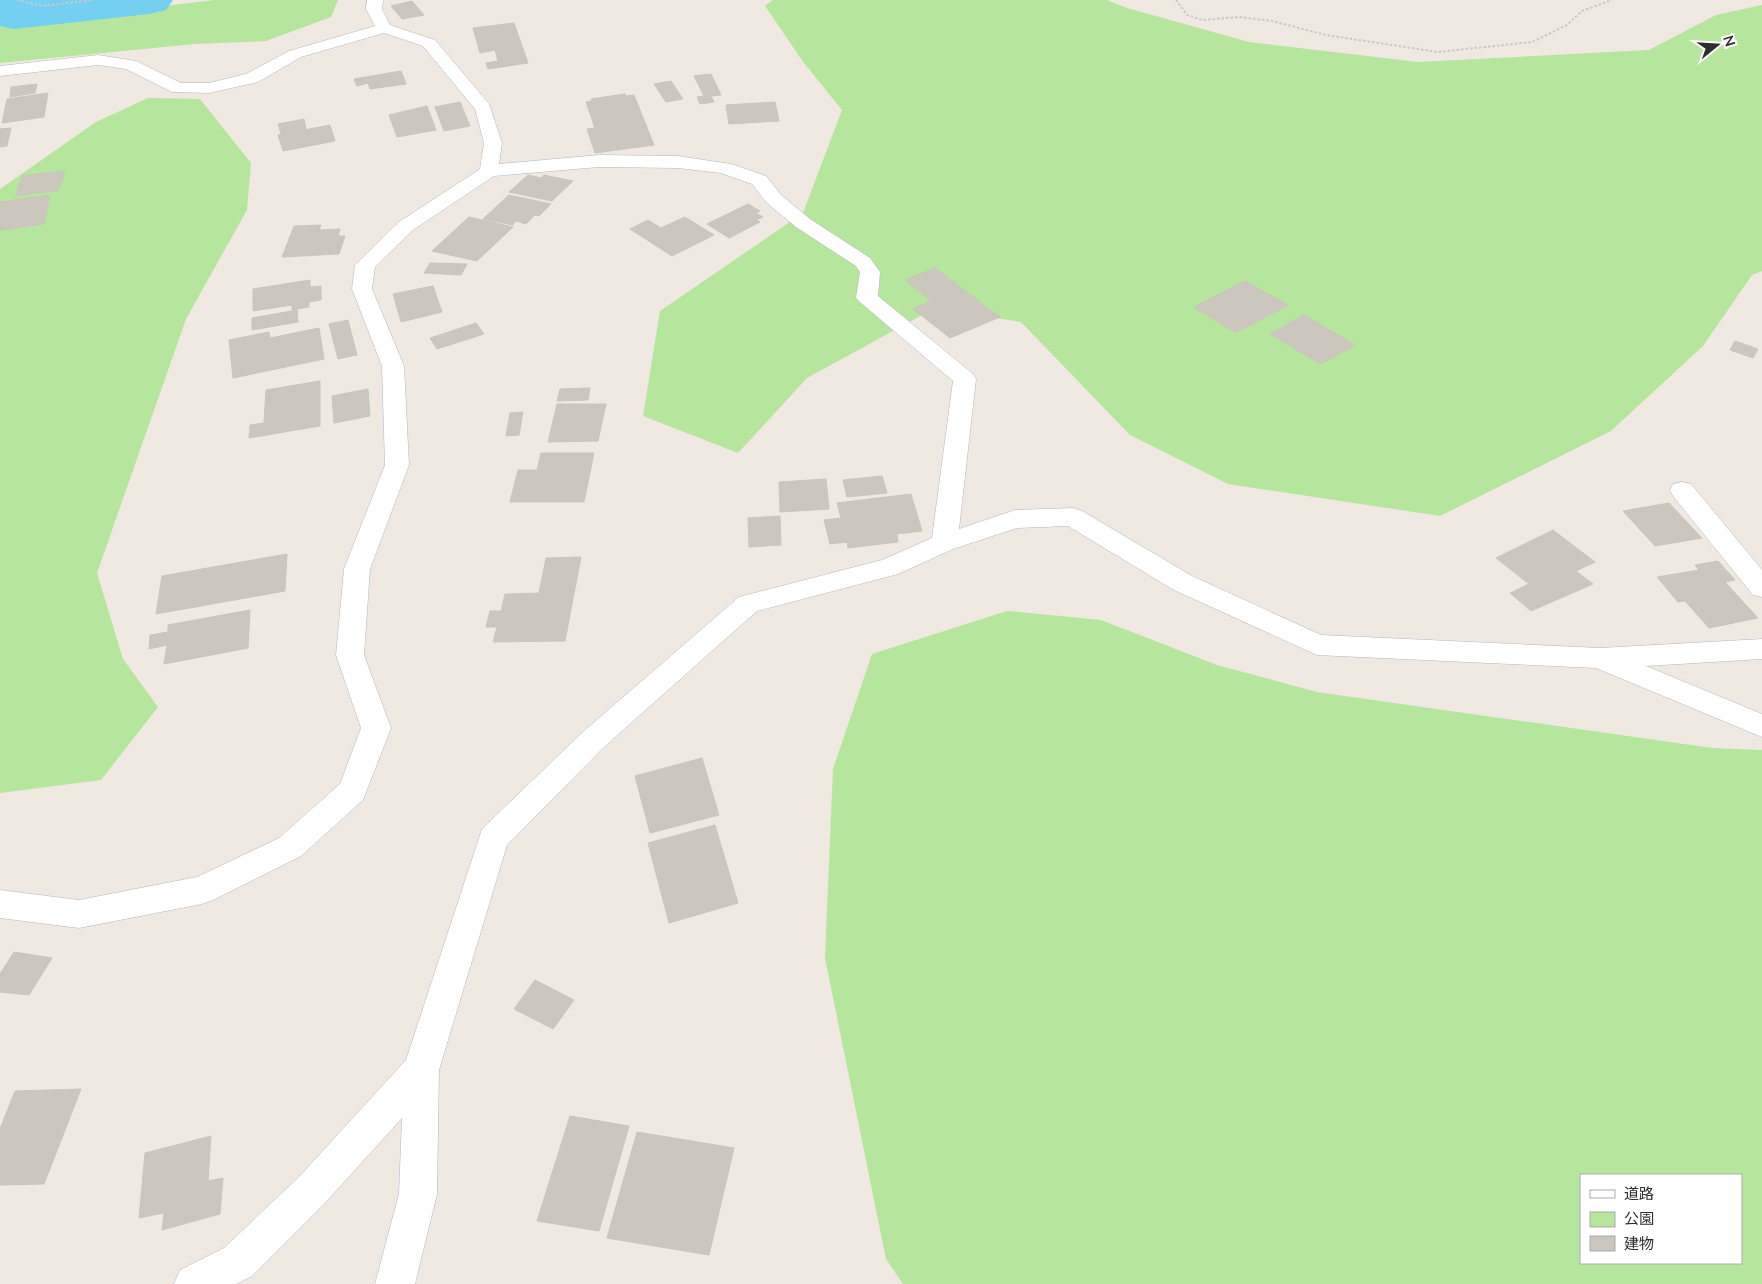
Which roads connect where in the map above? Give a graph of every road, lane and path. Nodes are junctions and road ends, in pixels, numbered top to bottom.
1 (17, 0) edge
2 (91, 0) edge
3 (375, 0) edge
4 (1176, 0) edge
5 (1612, 0) edge
6 (384, 28) junction
7 (0, 71) edge
8 (489, 171) junction
9 (1682, 490) dead end
10 (944, 543) junction
11 (1762, 588) edge
12 (1762, 649) edge
13 (1600, 658) junction
14 (1762, 726) edge
15 (0, 904) edge
16 (421, 1070) junction
17 (194, 1284) edge
18 (395, 1284) edge

1 - 2 path
3 - 6 street
4 - 5 path
6 - 7 street
6 - 8 street
8 - 10 street
8 - 15 street
9 - 11 street
10 - 13 street
10 - 16 street
12 - 13 street
13 - 14 street
16 - 17 street
16 - 18 street

